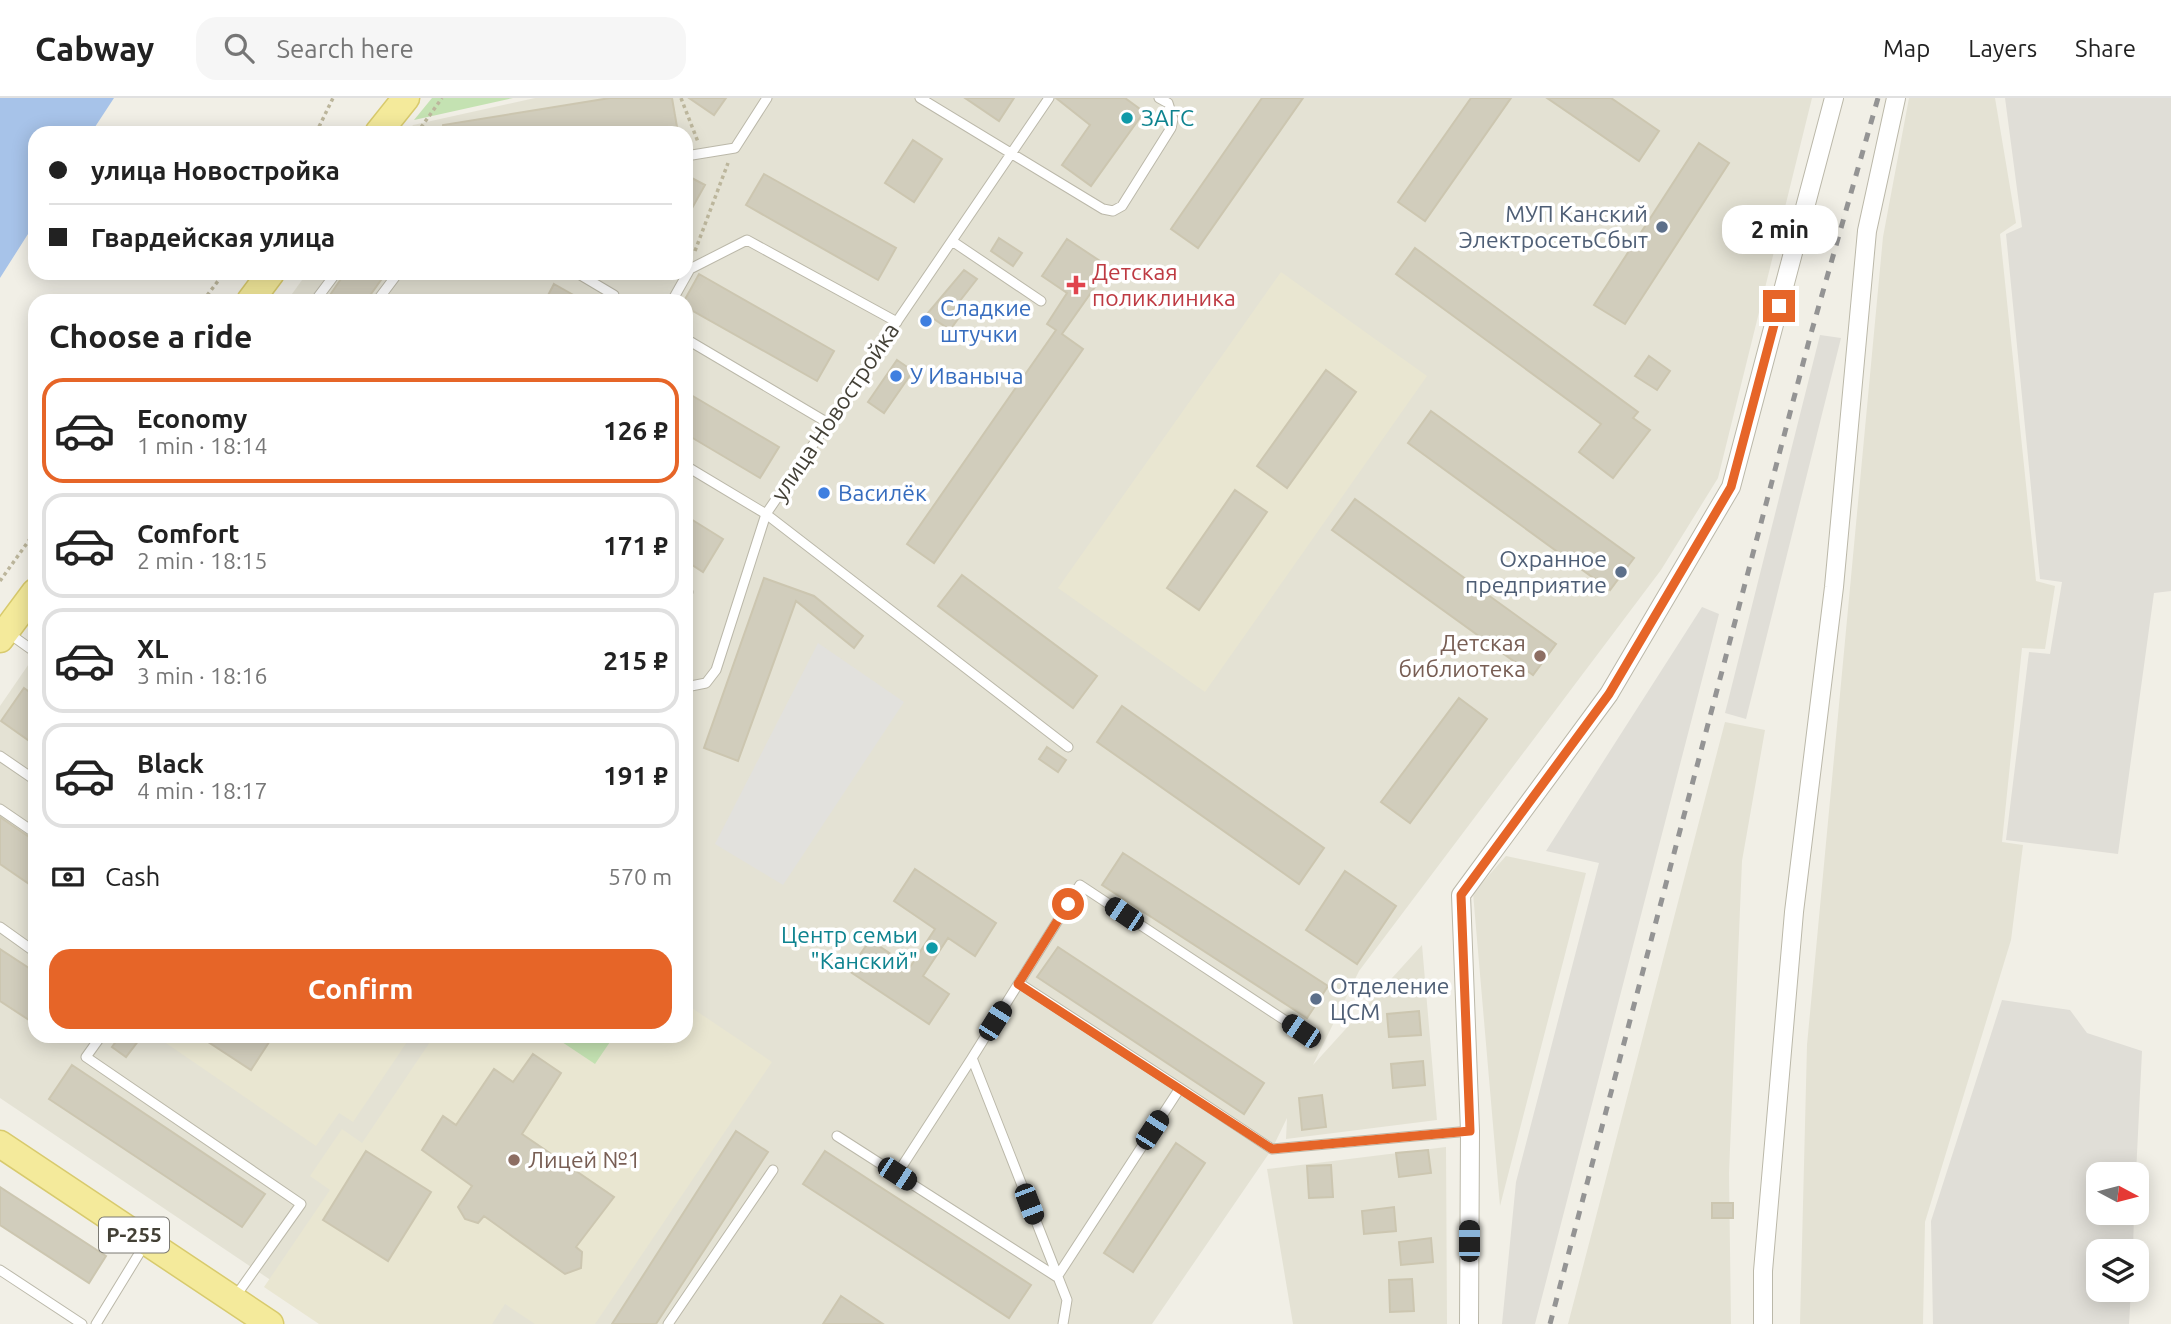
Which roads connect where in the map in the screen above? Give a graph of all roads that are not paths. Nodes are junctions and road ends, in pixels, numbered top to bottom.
1 (383, 98) edge
2 (406, 98) edge
3 (767, 98) edge
4 (920, 98) edge
5 (1049, 98) edge
6 (1159, 98) edge
7 (1834, 98) edge
8 (1896, 98) edge
9 (366, 126) edge
10 (384, 126) edge
11 (693, 155) edge
12 (1011, 155) junction
13 (952, 241) junction
14 (693, 268) edge
15 (589, 280) edge
16 (612, 294) edge
17 (1041, 301) dead end
18 (897, 322) junction
19 (693, 343) edge
20 (828, 423) junction
21 (693, 470) edge
22 (766, 514) junction
23 (28, 601) edge
24 (3, 635) edge
25 (28, 648) edge
26 (693, 686) edge
27 (1068, 747) dead end
28 (0, 756) edge
29 (28, 775) edge
30 (0, 808) edge
31 (28, 827) edge
32 (0, 927) edge
33 (28, 947) edge
34 (1018, 984) junction
35 (1301, 1031) dead end
36 (96, 1043) edge
37 (972, 1058) junction
38 (1180, 1088) junction
39 (1470, 1131) junction
40 (837, 1136) dead end
41 (0, 1144) edge
42 (773, 1170) dead end
43 (897, 1174) junction
44 (146, 1242) junction
45 (0, 1270) edge
46 (1057, 1277) junction
47 (232, 1300) junction
48 (82, 1324) edge
49 (96, 1324) edge
50 (270, 1324) edge
51 (668, 1324) edge
52 (1063, 1324) edge
53 (1469, 1324) edge
54 (1763, 1324) edge

1 - 9 main road
2 - 10 main road
3 - 11 lane
4 - 12 lane
5 - 12 lane, улица Новостройка
6 - 12 lane
7 - 39 street
8 - 54 street
12 - 13 lane, улица Новостройка
13 - 17 lane
13 - 18 lane, улица Новостройка
14 - 18 lane
15 - 16 lane
18 - 20 lane, улица Новостройка
19 - 20 lane
20 - 22 lane, улица Новостройка
21 - 22 lane
22 - 26 lane
22 - 27 lane, улица Новостройка
23 - 24 main road
24 - 25 lane
28 - 29 lane
30 - 31 lane
32 - 33 lane
34 - 35 lane
34 - 37 lane
34 - 38 lane
36 - 47 lane
37 - 43 lane
37 - 46 lane
38 - 39 lane
38 - 46 lane
39 - 53 street
40 - 43 lane
41 - 44 main road, Р-255
42 - 51 lane
43 - 46 lane
44 - 47 main road, Р-255
44 - 49 lane
45 - 48 lane
46 - 52 lane
47 - 50 main road, Р-255

